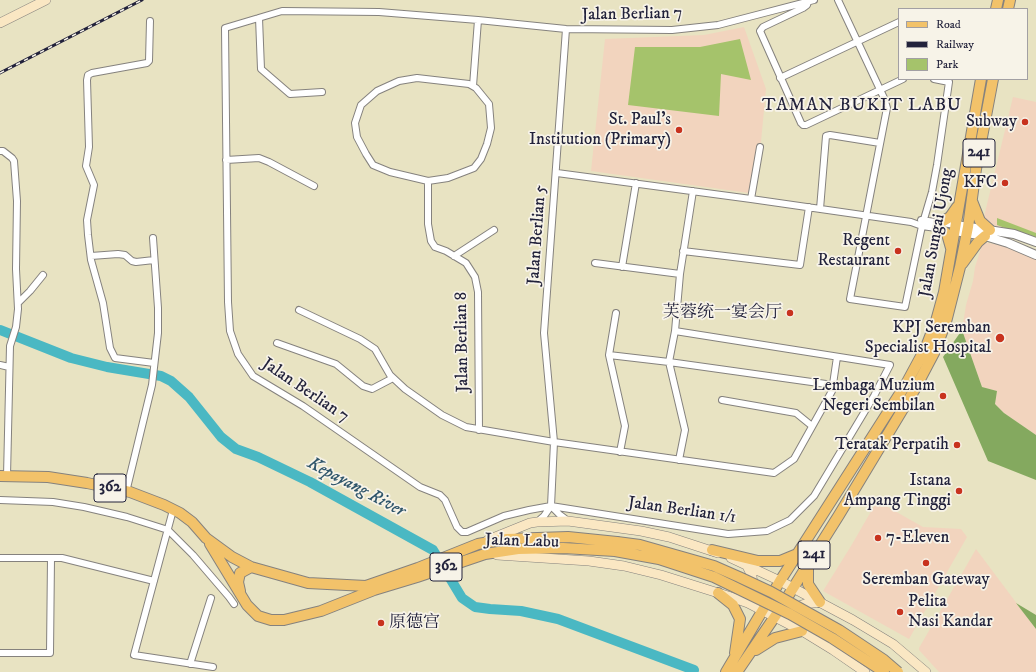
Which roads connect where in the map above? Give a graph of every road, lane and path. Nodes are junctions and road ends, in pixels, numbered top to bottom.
1 (46, 0) edge
2 (814, 0) edge
3 (838, 0) edge
4 (808, 2) junction
5 (259, 18) junction
6 (478, 20) junction
7 (150, 21) dead end
8 (898, 22) edge
9 (0, 24) edge
10 (566, 29) junction
11 (858, 42) junction
12 (780, 78) junction
13 (901, 80) edge
14 (939, 80) edge
15 (981, 80) edge
16 (993, 80) edge
17 (473, 86) junction
18 (880, 89) junction
19 (322, 92) dead end
20 (880, 143) junction
21 (760, 147) dead end
22 (0, 151) edge
23 (226, 160) junction
24 (556, 173) junction
25 (428, 182) junction
26 (636, 183) junction
27 (314, 186) dead end
28 (693, 191) junction
29 (752, 199) junction
30 (972, 199) junction
31 (959, 203) junction
32 (809, 207) junction
33 (820, 209) junction
34 (866, 216) junction
35 (923, 223) junction
36 (941, 226) junction
37 (955, 228) junction
38 (494, 230) dead end
39 (967, 230) junction
40 (988, 233) junction
41 (153, 238) dead end
42 (1036, 242) edge
43 (951, 250) junction
44 (684, 251) junction
45 (91, 256) junction
46 (454, 256) junction
47 (1036, 256) edge
48 (154, 260) junction
49 (595, 263) dead end
50 (622, 267) junction
51 (960, 267) junction
52 (680, 274) junction
53 (43, 275) dead end
54 (18, 303) junction
55 (299, 310) dead end
56 (616, 314) dead end
57 (675, 331) junction
58 (277, 343) dead end
59 (609, 355) junction
60 (837, 357) junction
61 (669, 362) junction
62 (0, 365) edge
63 (154, 365) junction
64 (9, 366) junction
65 (393, 378) junction
66 (833, 385) junction
67 (722, 400) dead end
68 (812, 426) junction
69 (479, 430) junction
70 (554, 442) junction
71 (620, 452) junction
72 (679, 460) junction
73 (4, 476) edge
74 (126, 492) junction
75 (0, 500) edge
76 (552, 506) junction
77 (174, 510) junction
78 (568, 521) junction
79 (538, 522) junction
80 (168, 530) junction
81 (206, 538) junction
82 (473, 546) junction
83 (616, 547) junction
84 (712, 550) junction
85 (800, 551) junction
86 (485, 554) junction
87 (0, 558) edge
88 (51, 558) junction
89 (746, 564) junction
90 (808, 564) junction
91 (251, 567) junction
92 (418, 573) junction
93 (154, 581) junction
94 (780, 581) junction
95 (793, 588) junction
96 (240, 593) junction
97 (718, 593) junction
98 (732, 597) junction
99 (212, 598) dead end
100 (820, 602) junction
101 (234, 604) dead end
102 (763, 611) junction
103 (775, 617) junction
104 (802, 631) junction
105 (0, 653) edge
106 (749, 655) junction
107 (190, 664) junction
108 (213, 667) dead end
109 (733, 667) edge
110 (865, 672) edge
111 (884, 672) edge
112 (898, 672) edge
113 (926, 672) edge

1 - 9 main road
2 - 4 street, Jalan Berlian 7
3 - 11 street
4 - 10 street, Jalan Berlian 7
4 - 12 street
5 - 6 street, Jalan Berlian 7
5 - 19 street
5 - 23 street, Jalan Berlian 7
6 - 10 street, Jalan Berlian 7
6 - 17 street
7 - 45 street
8 - 11 street
10 - 24 street, Jalan Berlian 5
11 - 12 street
11 - 18 street
12 - 18 street
13 - 18 street
14 - 35 street
15 - 31 main road, Jalan Sungai Ujong / 241
16 - 30 main road, Jalan Sungai Ujong / 241
17 - 25 street
17 - 25 street
18 - 20 street
20 - 33 street
20 - 34 street
21 - 29 street
22 - 54 street
23 - 27 street
23 - 76 street, Jalan Berlian 7
24 - 26 street
24 - 70 street, Jalan Berlian 5
25 - 46 street, Jalan Berlian 8
26 - 28 street
26 - 50 street
28 - 29 street
28 - 44 street
29 - 32 street
30 - 39 main road, Jalan Sungai Ujong / 241
30 - 40 main road
31 - 36 main road
31 - 37 main road, Jalan Sungai Ujong / 241
32 - 33 street
32 - 44 street
33 - 34 street
34 - 35 street
34 - 35 street
35 - 36 street
36 - 37 street
36 - 43 main road
37 - 39 street
37 - 43 main road, Jalan Sungai Ujong / 241
38 - 46 street
39 - 40 street
39 - 51 main road, Jalan Sungai Ujong / 241
40 - 42 street
40 - 47 street
40 - 51 main road
41 - 48 street
43 - 85 main road, Jalan Sungai Ujong / 241
44 - 52 street
45 - 48 street
45 - 63 street
46 - 69 street, Jalan Berlian 8
48 - 63 street
49 - 50 street
50 - 52 street
51 - 90 main road, Jalan Sungai Ujong / 241
52 - 57 street
53 - 54 street
54 - 64 street
55 - 65 street
56 - 59 street
57 - 60 street
57 - 61 street
58 - 65 street
59 - 61 street
59 - 71 street
60 - 66 street
60 - 76 street, Jalan Berlian 1/1
61 - 66 street
61 - 72 street
62 - 64 street
63 - 74 street
64 - 73 street
65 - 69 street
66 - 68 street
67 - 68 street
68 - 72 street
69 - 70 street
70 - 71 street
70 - 76 street, Jalan Berlian 5
71 - 72 street
73 - 74 main road, Jalan Labu / 362
74 - 77 main road, Jalan Labu / 362
75 - 80 street
76 - 78 street
76 - 79 street
77 - 80 street
77 - 81 main road, Jalan Labu / 362
78 - 79 main road, Jalan Labu / 362
78 - 84 main road, Jalan Labu / 362
79 - 82 main road, Jalan Labu / 362
80 - 93 street
80 - 101 street
81 - 91 main road, Jalan Labu / 362
81 - 96 main road, Jalan Labu / 362
82 - 83 main road
82 - 92 main road, Jalan Labu / 362
83 - 86 main road
83 - 111 main road, bridge
83 - 112 main road, bridge
84 - 85 main road
84 - 89 main road, Jalan Labu / 362
85 - 94 main road, Jalan Sungai Ujong / 241
86 - 92 main road, Jalan Labu / 362
86 - 97 main road, Jalan Labu / 362
87 - 88 street
88 - 93 street
88 - 105 street
89 - 94 main road, Jalan Labu / 362
89 - 98 main road
90 - 95 main road, Jalan Sungai Ujong / 241
90 - 100 main road
91 - 92 main road, Jalan Labu / 362
91 - 96 main road
92 - 96 main road, Jalan Labu / 362
93 - 107 street
94 - 95 main road, 362
94 - 102 main road, Jalan Sungai Ujong / 241
95 - 100 main road
95 - 103 main road, Jalan Sungai Ujong / 241
97 - 98 main road, Jalan Labu / 362
97 - 109 main road
98 - 102 main road, Jalan Labu / 362
99 - 107 street
100 - 104 main road
100 - 113 main road
102 - 103 main road, 362
102 - 109 main road, Jalan Sungai Ujong / 241
103 - 104 main road
103 - 106 main road, Jalan Sungai Ujong / 241
104 - 106 main road
104 - 110 main road
106 - 109 main road, Jalan Sungai Ujong / 241
107 - 108 street

